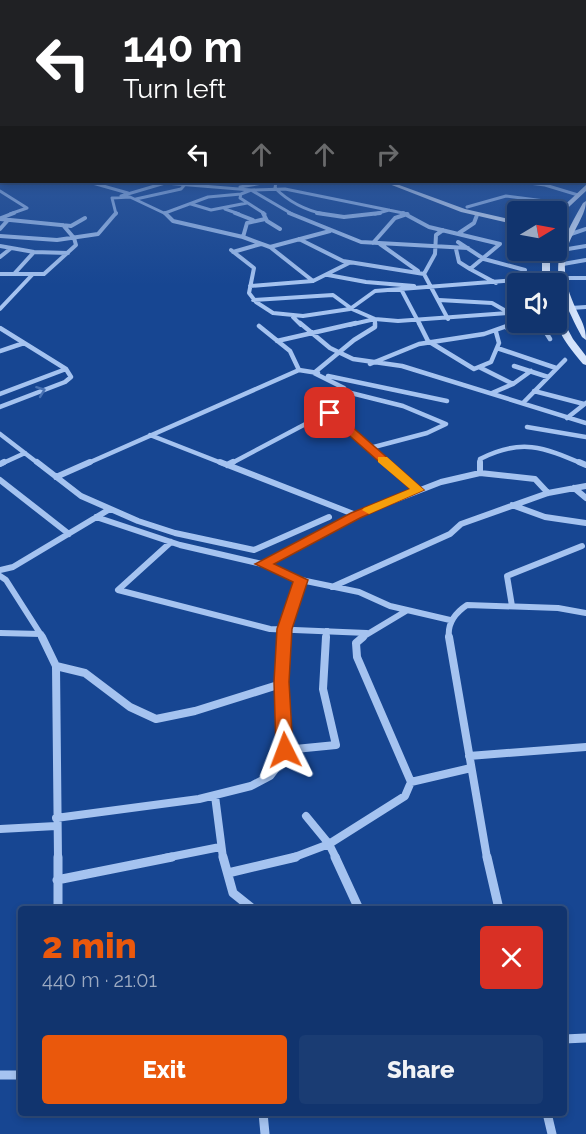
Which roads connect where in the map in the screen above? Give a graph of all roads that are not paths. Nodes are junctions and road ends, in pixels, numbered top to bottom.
1 (92, 183) edge
2 (187, 183) edge
3 (267, 183) edge
4 (273, 183) edge
5 (390, 183) edge
6 (404, 183) edge
7 (529, 183) edge
8 (586, 187) edge
9 (237, 188) junction
10 (275, 188) junction
11 (251, 190) junction
12 (0, 191) edge
13 (128, 194) junction
14 (241, 194) junction
15 (7, 195) junction
16 (280, 195) junction
17 (578, 195) junction
18 (121, 196) junction
19 (0, 197) edge
20 (264, 198) junction
21 (135, 199) junction
22 (247, 203) junction
23 (586, 203) edge
24 (191, 204) junction
25 (568, 204) joint
26 (467, 207) junction
27 (224, 208) junction
28 (390, 209) junction
29 (165, 213) junction
30 (407, 214) junction
31 (477, 215) junction
32 (85, 218) dead end
33 (507, 218) edge
34 (0, 219) edge
35 (266, 219) junction
36 (507, 219) edge
37 (8, 220) junction
38 (253, 220) junction
39 (63, 225) junction
40 (0, 229) edge
41 (280, 229) dead end
42 (443, 230) junction
43 (586, 230) edge
44 (330, 231) junction
45 (459, 233) junction
46 (568, 235) joint
47 (0, 236) edge
48 (243, 237) junction
49 (74, 238) junction
50 (300, 239) junction
51 (458, 242) dead end
52 (373, 243) junction
53 (261, 244) junction
54 (380, 244) junction
55 (0, 246) edge
56 (586, 246) edge
57 (270, 247) junction
58 (434, 247) junction
59 (468, 248) junction
60 (456, 249) junction
61 (567, 249) edge
62 (8, 251) junction
63 (0, 252) edge
64 (34, 252) junction
65 (69, 253) junction
66 (0, 257) edge
67 (484, 259) junction
68 (586, 260) edge
69 (563, 261) edge
70 (349, 263) junction
71 (563, 264) junction
72 (470, 269) junction
73 (523, 273) edge
74 (563, 273) edge
75 (0, 274) edge
76 (14, 274) junction
77 (424, 274) junction
78 (32, 275) junction
79 (328, 275) junction
80 (567, 278) edge
81 (586, 278) edge
82 (314, 281) junction
83 (507, 282) edge
84 (496, 283) junction
85 (250, 286) junction
86 (429, 288) junction
87 (401, 289) junction
88 (567, 293) edge
89 (253, 300) junction
90 (439, 300) junction
91 (2, 303) edge
92 (586, 307) edge
93 (571, 308) junction
94 (0, 309) edge
95 (351, 309) junction
96 (507, 312) edge
97 (507, 313) edge
98 (292, 317) junction
99 (375, 319) junction
100 (448, 319) junction
101 (419, 321) junction
102 (259, 326) dead end
103 (0, 328) edge
104 (506, 328) joint
105 (496, 332) junction
106 (307, 333) junction
107 (565, 333) edge
108 (586, 336) edge
109 (550, 339) dead end
110 (276, 340) junction
111 (428, 341) junction
112 (24, 343) junction
113 (497, 348) junction
114 (0, 351) edge
115 (336, 354) junction
116 (565, 360) dead end
117 (586, 362) edge
118 (370, 364) junction
119 (514, 366) dead end
120 (479, 367) junction
121 (556, 368) junction
122 (66, 369) junction
123 (299, 370) junction
124 (531, 371) junction
125 (314, 373) junction
126 (548, 377) junction
127 (513, 384) junction
128 (347, 392) junction
129 (534, 392) junction
130 (491, 393) junction
131 (0, 394) edge
132 (447, 401) dead end
133 (523, 403) junction
134 (585, 404) edge
135 (0, 407) edge
136 (330, 413) junction
137 (567, 418) junction
138 (586, 423) edge
139 (527, 427) dead end
140 (0, 434) edge
141 (150, 435) junction
142 (586, 437) edge
143 (370, 448) junction
144 (25, 453) junction
145 (0, 464) edge
146 (227, 465) junction
147 (586, 465) edge
148 (480, 473) junction
149 (56, 477) junction
150 (0, 480) edge
151 (586, 486) edge
152 (574, 488) junction
153 (418, 490) junction
154 (548, 493) junction
155 (586, 498) edge
156 (512, 505) junction
157 (110, 509) junction
158 (356, 515) junction
159 (329, 516) dead end
160 (96, 518) junction
161 (586, 523) edge
162 (69, 534) junction
163 (171, 542) junction
164 (582, 546) dead end
165 (262, 564) junction
166 (0, 570) edge
167 (0, 576) edge
168 (301, 580) junction
169 (332, 587) junction
170 (512, 606) junction
171 (406, 611) junction
172 (586, 613) edge
173 (450, 620) junction
174 (284, 629) junction
175 (327, 631) junction
176 (0, 633) edge
177 (367, 633) junction
178 (41, 634) junction
179 (56, 666) junction
180 (282, 684) junction
181 (586, 747) edge
182 (285, 750) junction
183 (469, 756) junction
184 (471, 768) junction
185 (411, 782) junction
186 (215, 796) junction
187 (306, 816) dead end
188 (56, 822) junction
189 (0, 829) edge
190 (329, 844) junction
191 (220, 847) junction
192 (228, 873) junction
193 (57, 880) junction
194 (58, 906) edge
195 (249, 906) edge
196 (357, 906) edge
197 (498, 906) edge
198 (586, 1038) edge
199 (567, 1039) edge
200 (0, 1075) edge
201 (18, 1075) edge
202 (263, 1116) edge
203 (548, 1116) edge
204 (265, 1134) edge
205 (552, 1134) edge

1 - 13 street
2 - 9 street
2 - 13 street
2 - 21 street
3 - 9 street
4 - 10 street
5 - 31 main road
6 - 26 main road
7 - 17 street
8 - 17 main road
9 - 11 street
10 - 11 street
10 - 16 street
10 - 28 street
11 - 14 street
11 - 20 street
12 - 15 street
13 - 18 street
14 - 22 street
14 - 24 street
15 - 19 street
15 - 34 street
16 - 20 street
16 - 28 street
17 - 25 main road
18 - 21 street
18 - 49 street
20 - 44 street
21 - 29 street
22 - 27 street
22 - 35 street
23 - 46 main road
24 - 27 street
24 - 29 street
25 - 26 street
26 - 33 main road
27 - 38 street
28 - 30 street
29 - 48 street
30 - 42 street
30 - 52 street
31 - 36 main road
31 - 45 street
32 - 39 street
34 - 37 street
35 - 38 street
35 - 41 street
37 - 39 street
37 - 40 street
38 - 48 street
39 - 49 street
42 - 45 street
42 - 58 street
43 - 46 street
44 - 50 street
44 - 52 street
45 - 67 street
47 - 49 street
48 - 53 street
49 - 65 street
50 - 57 street
50 - 70 street
51 - 59 street
52 - 54 street
53 - 57 street
53 - 85 street
54 - 58 street
54 - 77 street
55 - 62 street
56 - 61 street
57 - 82 street
58 - 60 street
58 - 77 street
59 - 60 street
59 - 67 street
60 - 72 street
62 - 63 street
62 - 64 street
62 - 66 street
64 - 65 street
64 - 76 street
65 - 78 street
67 - 72 street
67 - 73 street
68 - 71 street
69 - 71 main road
70 - 77 street
70 - 79 street
71 - 74 main road
72 - 84 street
75 - 76 street
76 - 78 street
77 - 86 street
78 - 91 street
79 - 82 street
79 - 86 street
80 - 81 street
82 - 85 street
83 - 84 street
84 - 86 street
85 - 89 street
86 - 87 street
86 - 90 street
87 - 95 street
87 - 101 street
88 - 93 main road
89 - 95 street
89 - 98 street
90 - 96 street
90 - 100 street
91 - 94 street
92 - 93 street
93 - 108 main road
95 - 98 street
95 - 99 street
97 - 100 street
98 - 106 street
99 - 101 street
99 - 106 street
99 - 115 street
100 - 101 street
101 - 111 street
102 - 110 street
103 - 112 street
104 - 105 street
104 - 109 street
105 - 111 street
105 - 113 street
106 - 110 street
106 - 115 street
107 - 117 main road
110 - 123 street
111 - 118 street
111 - 120 street
112 - 114 street
112 - 122 street
113 - 120 street
113 - 121 street
115 - 118 street
115 - 125 street
116 - 121 street
118 - 130 street
119 - 124 street
120 - 127 street
121 - 126 street
122 - 131 street
135 -> 122 street
123 - 125 street
123 - 141 street
124 - 126 street
124 - 127 street
125 - 128 street
125 - 132 street
126 - 129 street
127 - 130 street
128 - 136 street
128 - 143 street
129 - 133 street
129 - 134 street
130 - 133 street
133 - 137 street
134 - 137 street
136 - 143 street
136 - 146 street
137 - 138 street
139 - 142 street
140 - 144 street
141 - 146 street
141 - 149 street
143 - 153 street
144 - 145 street
144 - 149 street
146 - 158 street
147 - 148 street
148 - 153 street
148 - 154 street
149 - 157 street
150 - 162 street
151 - 152 street
152 - 154 street
152 - 155 street
153 - 158 street
154 - 156 street
156 - 161 street
156 - 169 street
157 - 159 street
157 - 160 street
158 - 165 street
160 - 162 street
160 - 163 street
162 - 166 street
163 - 165 street
163 - 174 street
164 - 170 street
165 - 168 street
167 - 178 street
168 - 169 street
168 - 174 street
169 - 171 street
170 - 172 street
170 - 173 street
171 - 173 street
171 - 177 street
173 - 183 street
174 - 175 street
174 - 180 street
175 - 177 street
175 - 182 street
176 - 178 street
177 - 185 street
178 - 179 street
179 - 180 street
179 - 188 street
180 - 182 street
181 - 183 street
182 - 186 street
183 - 184 street
184 - 185 street
184 - 197 street
185 - 190 street
186 - 188 street
186 - 191 street
187 - 190 street
188 - 189 street
188 - 193 street
190 - 192 street
190 - 196 street
191 - 192 street
191 - 193 street
192 - 195 street
193 - 194 street
198 - 199 street
200 - 201 street
202 - 204 street
203 - 205 street

